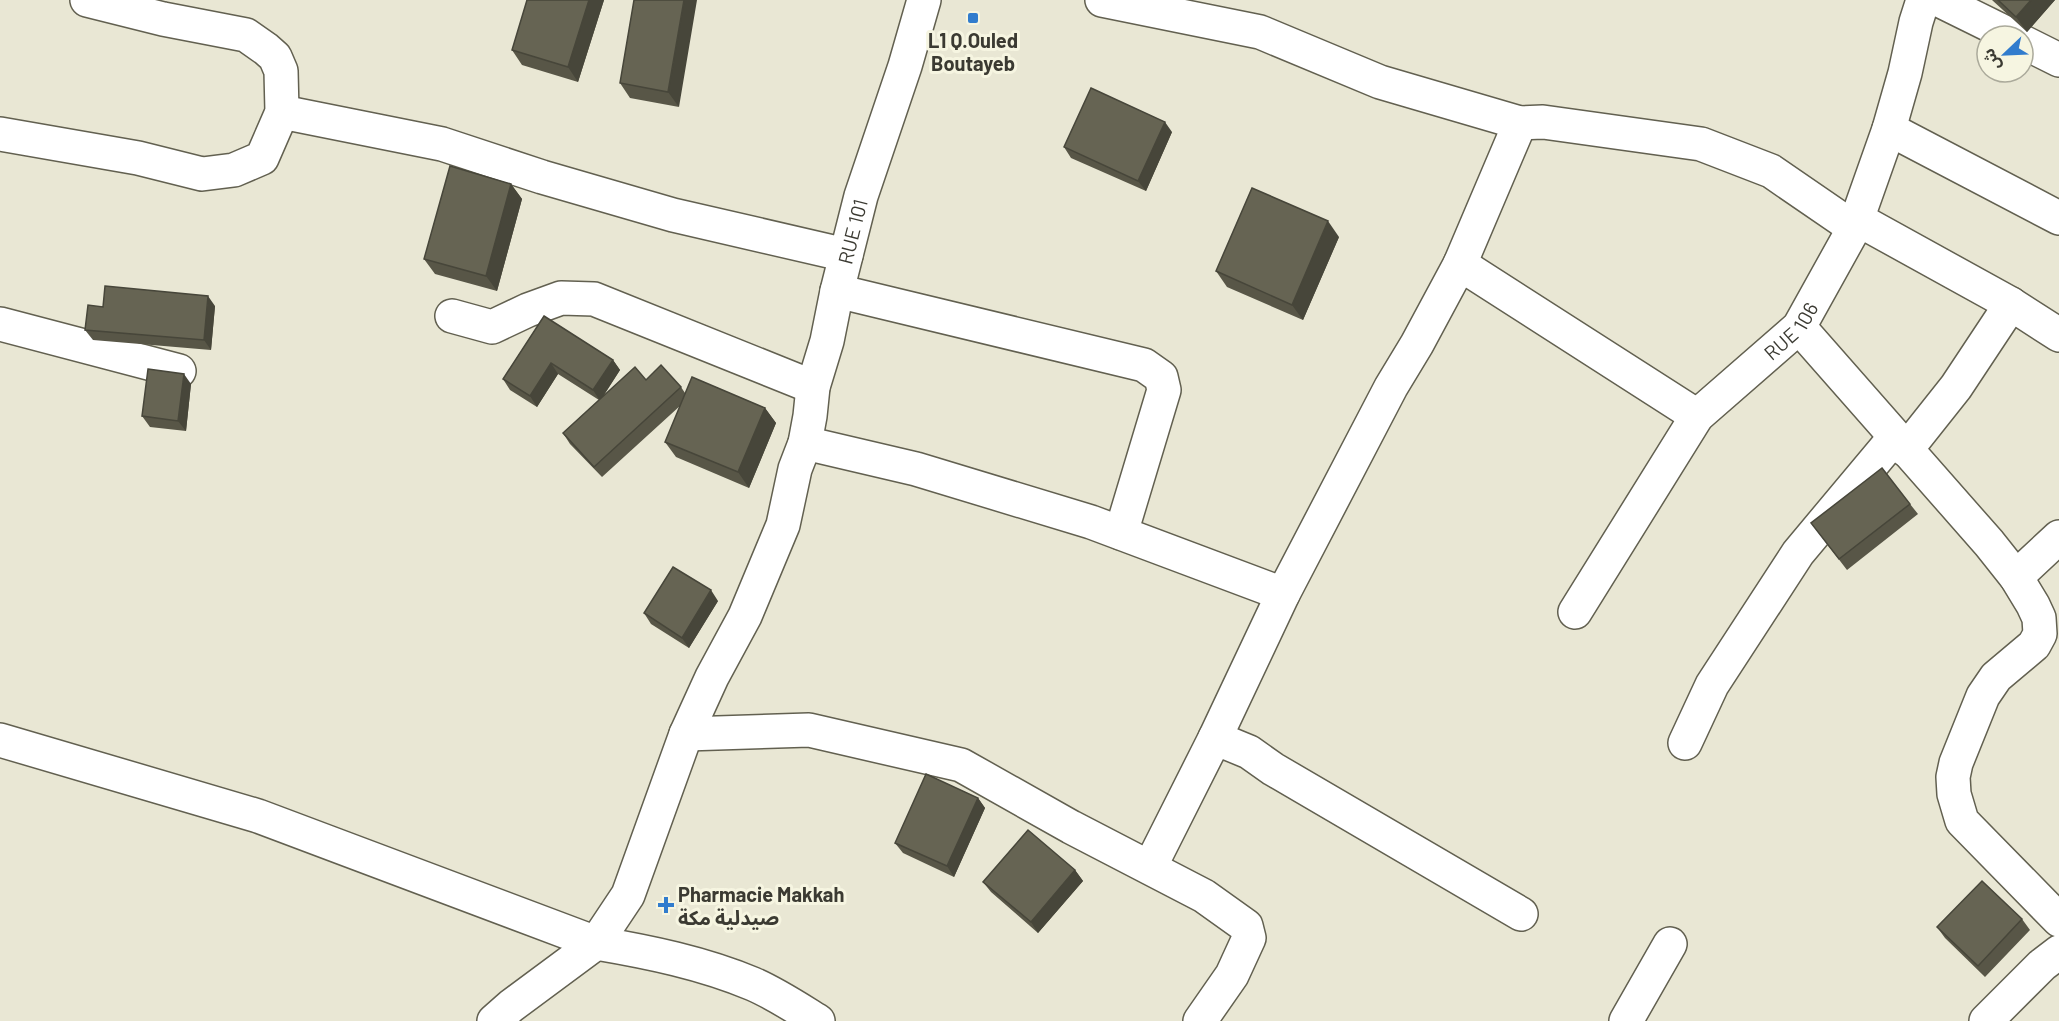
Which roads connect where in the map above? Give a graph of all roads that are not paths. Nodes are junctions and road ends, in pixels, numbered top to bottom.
1 (87, 0) edge
2 (924, 0) edge
3 (1102, 0) edge
4 (1923, 0) edge
5 (1939, 0) edge
6 (1988, 24) edge
7 (2035, 48) edge
8 (2059, 60) edge
9 (282, 112) junction
10 (1520, 123) junction
11 (1888, 129) junction
12 (0, 134) edge
13 (2059, 218) edge
14 (1856, 224) junction
15 (846, 255) junction
16 (1460, 264) junction
17 (837, 291) junction
18 (2011, 304) junction
19 (453, 316) dead end
20 (0, 324) edge
21 (1799, 327) junction
22 (2059, 335) edge
23 (179, 371) edge
24 (813, 387) junction
25 (1697, 416) junction
26 (1901, 444) junction
27 (800, 456) junction
28 (1121, 533) junction
29 (2059, 537) edge
30 (2016, 578) junction
31 (1283, 594) junction
32 (1575, 612) dead end
33 (686, 734) junction
34 (1215, 738) junction
35 (0, 740) edge
36 (1685, 743) dead end
37 (1150, 867) junction
38 (1521, 914) dead end
39 (2059, 920) edge
40 (596, 944) junction
41 (1670, 944) dead end
42 (2059, 952) edge
43 (494, 1021) edge
44 (818, 1021) edge
45 (1200, 1021) edge
46 (1626, 1021) edge
47 (1986, 1021) edge

1 - 9 street
2 - 15 street, RUE 101
3 - 10 street
4 - 11 street, RUE 106
5 - 6 street
7 - 8 street
9 - 12 street
9 - 15 street
10 - 14 street
10 - 16 street
11 - 13 street
11 - 14 street, RUE 106
14 - 18 street
14 - 21 street, RUE 106
15 - 17 street, RUE 101
16 - 25 street
16 - 31 street
17 - 24 street, RUE 101
17 - 28 street
18 - 22 street
18 - 26 street
19 - 24 street
20 - 23 street
21 - 25 street, RUE 106
21 - 26 street
24 - 27 street, RUE 101
25 - 32 street, RUE 106
26 - 30 street
26 - 36 street
27 - 28 street
27 - 33 street, RUE 101
28 - 31 street
29 - 30 street
30 - 39 street
31 - 34 street
33 - 37 street
33 - 40 street, RUE 101
34 - 37 street
34 - 38 street
35 - 40 street
37 - 45 street
40 - 43 street
40 - 44 street
41 - 46 street
42 - 47 street

